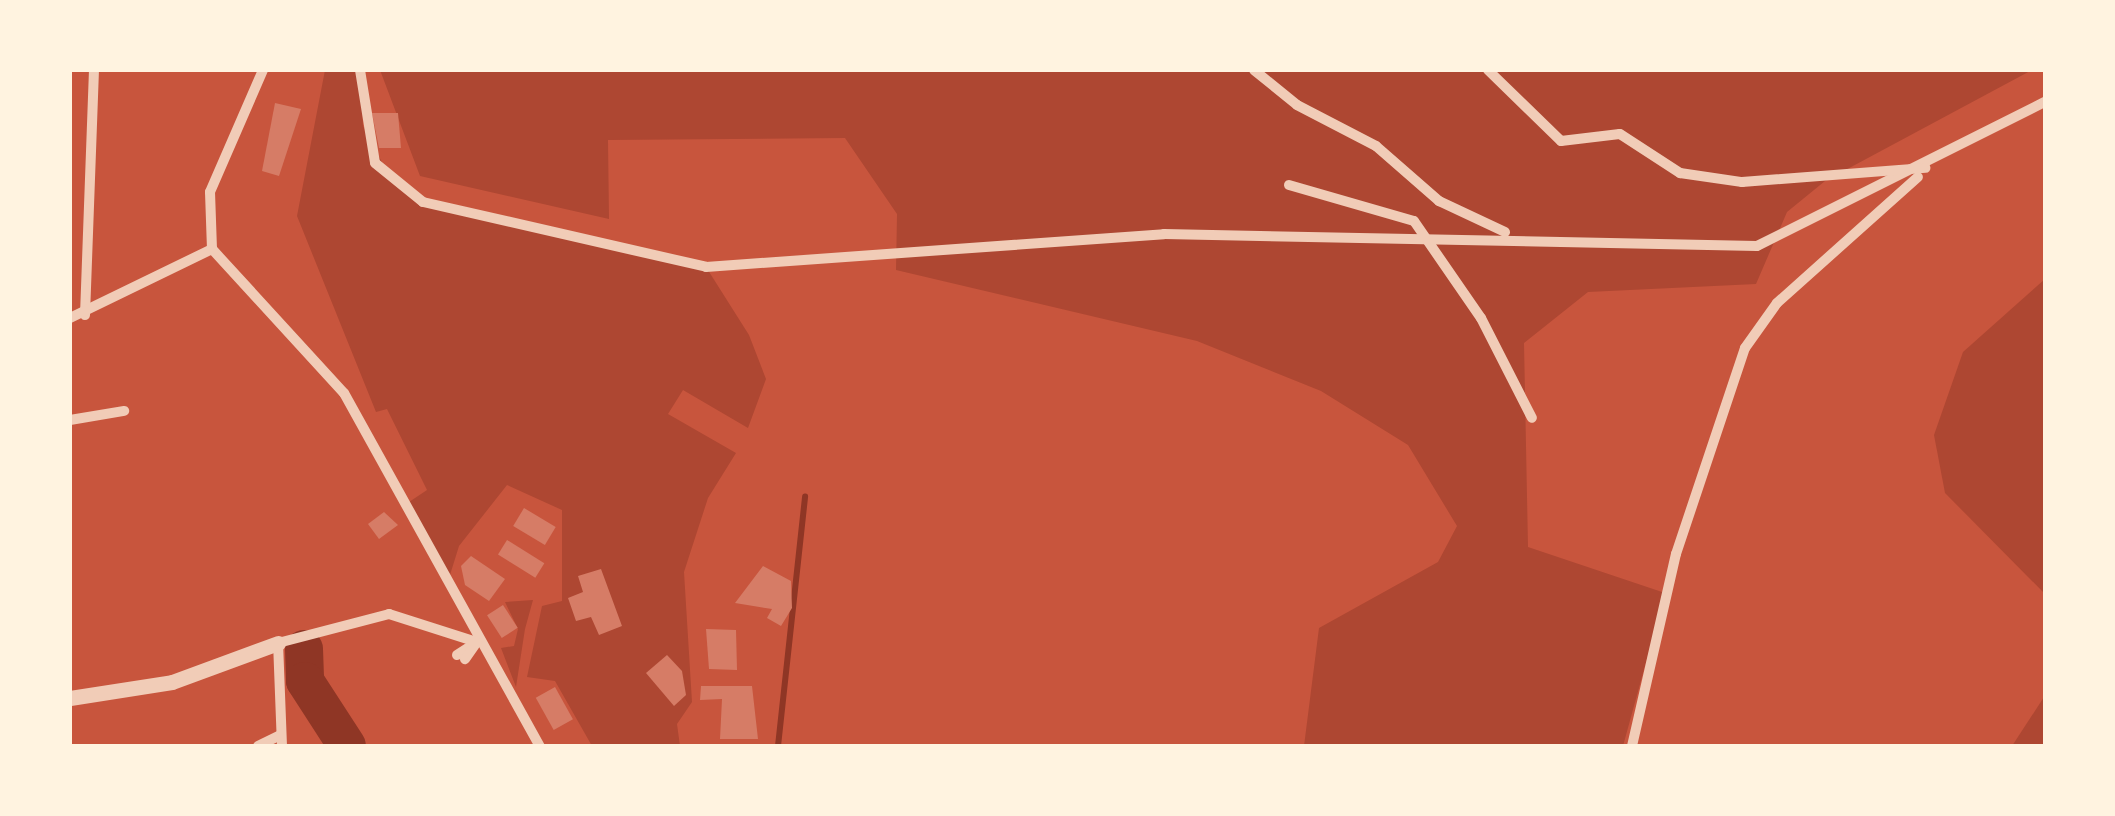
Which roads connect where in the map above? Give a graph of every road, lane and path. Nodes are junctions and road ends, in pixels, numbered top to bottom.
1 (94, 70) edge
2 (263, 70) edge
3 (360, 70) edge
4 (1254, 70) edge
5 (1488, 70) edge
6 (2045, 102) edge
7 (1926, 168) junction
8 (1290, 185) dead end
9 (1510, 235) junction
10 (1424, 236) junction
11 (212, 249) junction
12 (85, 315) junction
13 (70, 318) edge
14 (124, 411) dead end
15 (1532, 418) dead end
16 (70, 420) edge
17 (477, 642) junction
18 (278, 643) junction
19 (461, 657) dead end
20 (70, 698) edge
21 (282, 740) edge
22 (258, 746) edge
23 (540, 746) edge
24 (1632, 746) edge

1 - 12 street
2 - 11 street
3 - 10 street
4 - 9 street
5 - 7 street
6 - 7 street
7 - 9 street
7 - 24 street
8 - 10 street
9 - 10 street
10 - 15 street
11 - 12 street
11 - 17 street
12 - 13 street
14 - 16 street
17 - 18 street
17 - 19 street
17 - 23 street
18 - 20 street
18 - 21 street
21 - 22 street

